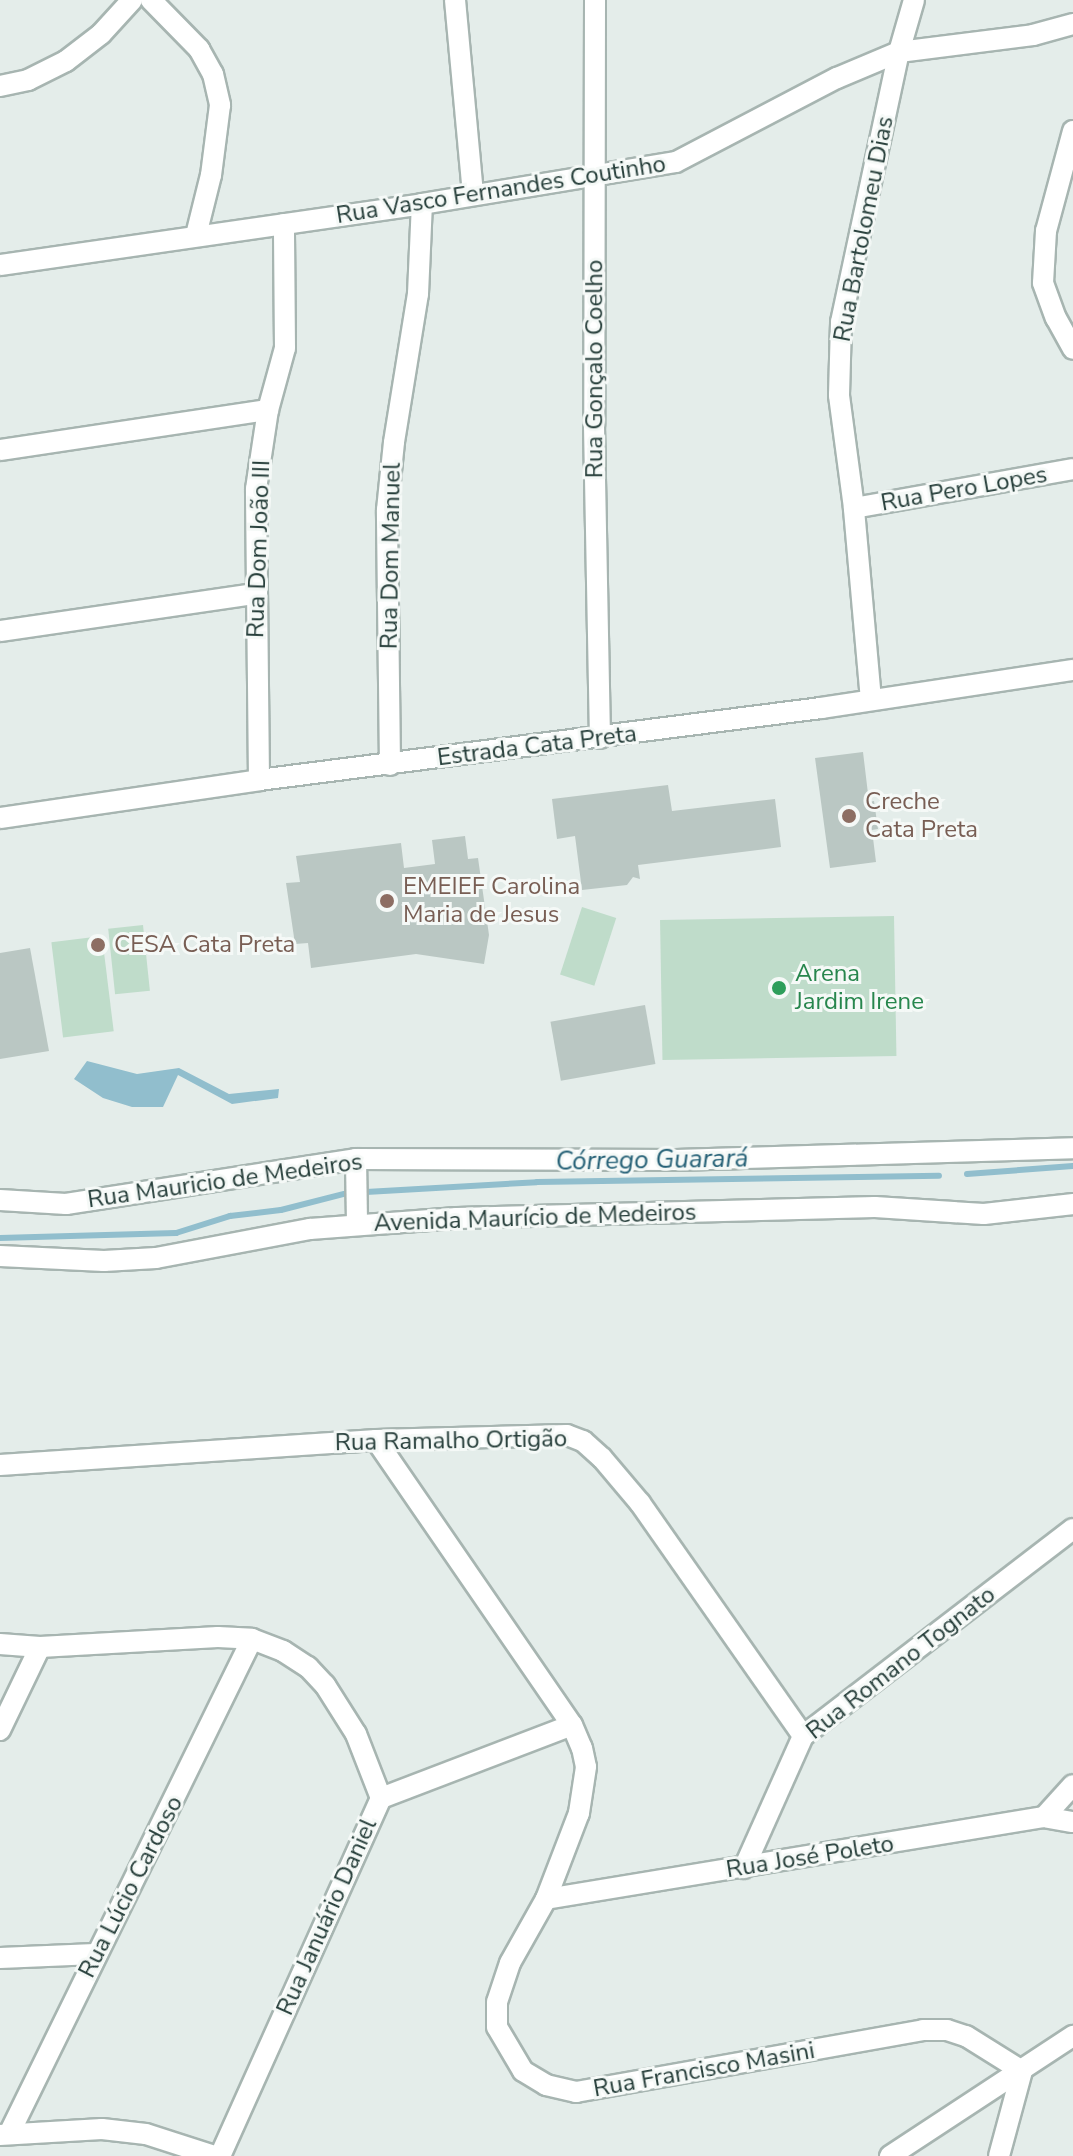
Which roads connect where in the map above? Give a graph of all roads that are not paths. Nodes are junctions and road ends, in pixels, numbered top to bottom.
1 (132, 0) edge
2 (151, 0) edge
3 (455, 0) edge
4 (595, 0) edge
5 (914, 0) edge
6 (1073, 24) edge
7 (899, 52) junction
8 (0, 86) edge
9 (1073, 131) edge
10 (595, 176) junction
11 (473, 194) junction
12 (422, 204) junction
13 (284, 224) junction
14 (196, 235) junction
15 (0, 265) edge
16 (1073, 349) edge
17 (268, 410) junction
18 (0, 450) edge
19 (1073, 469) edge
20 (854, 508) junction
21 (255, 594) junction
22 (0, 631) edge
23 (1073, 670) edge
24 (871, 700) junction
25 (600, 738) junction
26 (390, 765) junction
27 (259, 780) junction
28 (0, 818) edge
29 (1073, 1148) edge
30 (356, 1159) junction
31 (0, 1200) edge
32 (1073, 1204) edge
33 (357, 1225) junction
34 (0, 1256) edge
35 (376, 1440) junction
36 (0, 1465) edge
37 (1073, 1529) edge
38 (252, 1639) junction
39 (0, 1644) edge
40 (40, 1647) junction
41 (572, 1725) junction
42 (0, 1730) edge
43 (803, 1736) junction
44 (1073, 1785) edge
45 (381, 1798) junction
46 (1044, 1817) junction
47 (1073, 1822) edge
48 (744, 1868) junction
49 (546, 1899) junction
50 (95, 1954) junction
51 (0, 1958) edge
52 (1073, 2036) edge
53 (1022, 2071) junction
54 (4, 2135) edge
55 (217, 2156) edge
56 (890, 2156) edge
57 (999, 2156) edge

1 - 8 street
2 - 14 street
3 - 11 street
4 - 10 street, Rua Gonçalo Coelho
5 - 7 street, Rua Bartolomeu Dias
6 - 7 street, Rua Vasco Fernandes Coutinho
7 - 10 street, Rua Vasco Fernandes Coutinho
7 - 20 street, Rua Bartolomeu Dias
9 - 16 street
10 - 11 street, Rua Vasco Fernandes Coutinho
10 - 25 street, Rua Gonçalo Coelho
11 - 12 street, Rua Vasco Fernandes Coutinho
12 - 13 street, Rua Vasco Fernandes Coutinho
12 - 26 street, Rua Dom Manuel
13 - 14 street, Rua Vasco Fernandes Coutinho
13 - 17 street, Rua Dom João III
14 - 15 street, Rua Vasco Fernandes Coutinho
17 - 18 street
17 - 21 street, Rua Dom João III
19 - 20 street, Rua Pero Lopes
20 - 24 street, Rua Bartolomeu Dias
21 - 22 street
21 - 27 street, Rua Dom João III
23 - 24 street, Estrada Cata Preta
24 - 25 street, Estrada Cata Preta
25 - 26 street, Estrada Cata Preta
26 - 27 street, Estrada Cata Preta
27 - 28 street, Estrada Cata Preta
29 - 30 street, Rua Mauricio de Medeiros
30 - 31 street, Rua Mauricio de Medeiros
30 - 33 street
32 - 33 street, Avenida Maurício de Medeiros
33 - 34 street, Avenida Maurício de Medeiros
35 - 36 street, Rua Ramalho Ortigão
35 - 41 street, Rua Francisco Masini
35 - 43 street, Rua Ramalho Ortigão
37 - 43 street, Rua Romano Tognato
38 - 40 street, Rua Januário Daniel
38 - 45 street, Rua Januário Daniel
38 - 50 street, Rua Lúcio Cardoso
39 - 40 street, Rua Januário Daniel
40 - 42 street
41 - 45 street
41 - 49 street, Rua Francisco Masini
43 - 48 street, Rua Romano Tognato
44 - 46 street
45 - 55 street, Rua Januário Daniel
46 - 47 street, Rua José Poleto
46 - 48 street, Rua José Poleto
48 - 49 street, Rua José Poleto
49 - 53 street, Rua Francisco Masini
50 - 51 street
50 - 54 street, Rua Lúcio Cardoso
52 - 53 street
53 - 56 street
53 - 57 street
54 - 55 street

